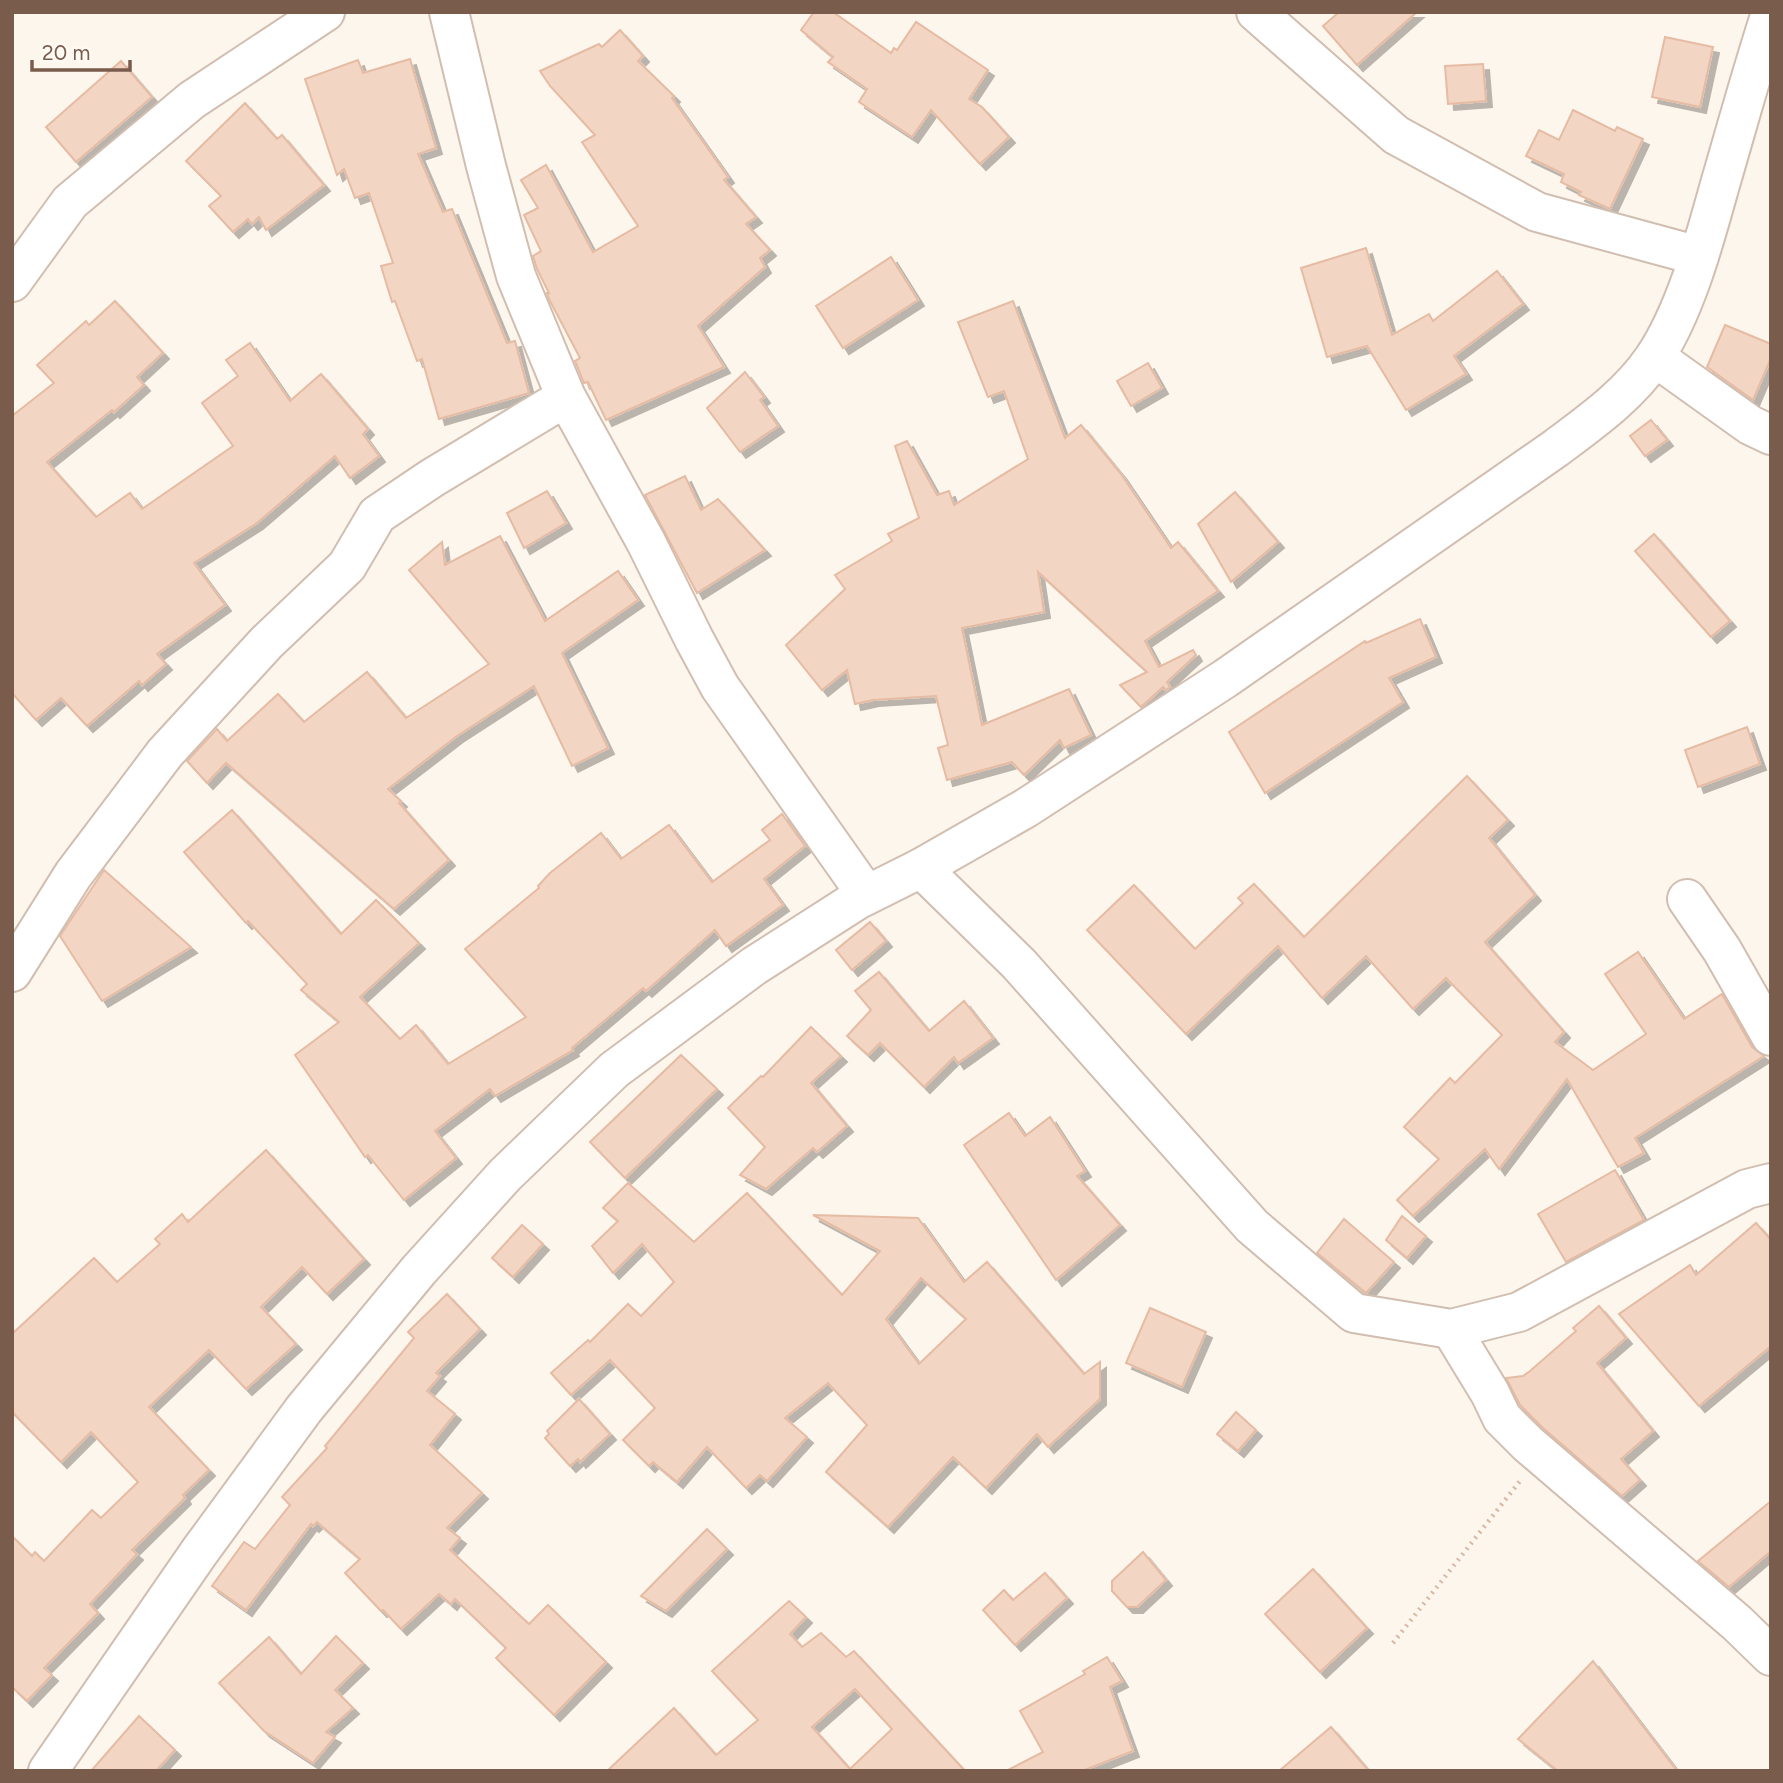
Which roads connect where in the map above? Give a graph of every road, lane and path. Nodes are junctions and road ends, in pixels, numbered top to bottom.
1 (325, 12) edge
2 (449, 12) edge
3 (1256, 12) edge
4 (1771, 13) edge
5 (1699, 256) junction
6 (12, 282) edge
7 (1655, 357) junction
8 (566, 397) junction
9 (1771, 435) edge
10 (920, 868) junction
11 (866, 894) junction
12 (1687, 899) dead end
13 (12, 972) edge
14 (1771, 1036) edge
15 (1771, 1182) edge
16 (1451, 1329) junction
17 (1541, 1454) junction
18 (1393, 1643) dead end
19 (1771, 1656) edge
20 (48, 1771) edge

1 - 6 street
2 - 8 street
3 - 5 street
4 - 5 street
5 - 7 street
7 - 9 street
7 - 10 street
8 - 11 street
8 - 13 street
10 - 11 street
10 - 16 street
11 - 20 street
12 - 14 street
15 - 16 street
16 - 17 street
17 - 18 path
17 - 19 street

